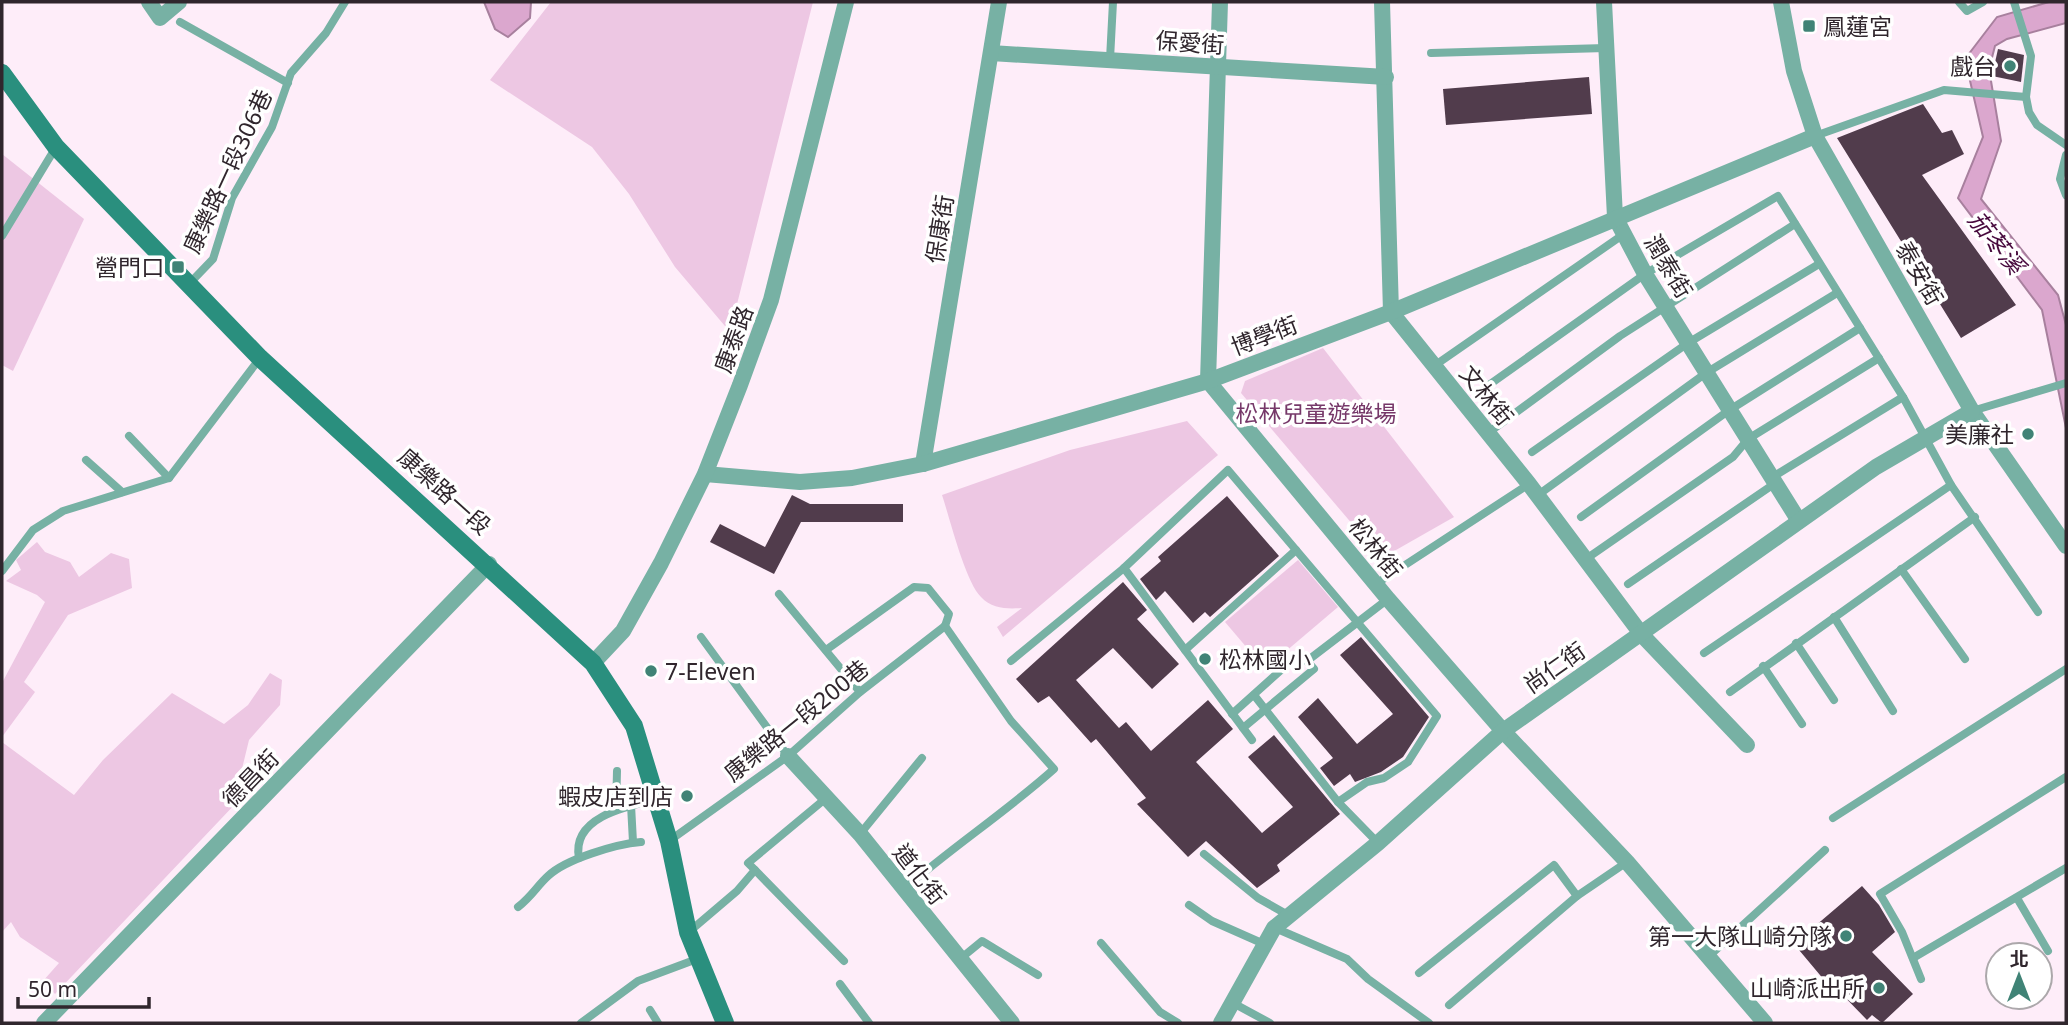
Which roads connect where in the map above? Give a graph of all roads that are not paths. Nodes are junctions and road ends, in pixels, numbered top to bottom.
1 (149, 2) edge
2 (179, 2) edge
3 (345, 2) edge
4 (846, 2) edge
5 (999, 2) edge
6 (1112, 2) edge
7 (1220, 2) edge
8 (1382, 2) edge
9 (1604, 2) edge
10 (1781, 2) edge
11 (1959, 2) edge
12 (1983, 2) edge
13 (2014, 4) edge
14 (180, 22) dead end
15 (1606, 48) junction
16 (1430, 53) dead end
17 (990, 54) junction
18 (1110, 59) junction
19 (1217, 66) junction
20 (2, 73) edge
21 (1385, 77) junction
22 (288, 83) junction
23 (2026, 97) junction
24 (1815, 136) junction
25 (2066, 145) edge
26 (56, 147) junction
27 (2066, 155) edge
28 (2066, 195) edge
29 (1615, 217) junction
30 (1795, 224) junction
31 (1624, 234) junction
32 (2, 236) edge
33 (1819, 264) junction
34 (1645, 274) junction
35 (188, 285) junction
36 (1837, 293) junction
37 (1666, 307) junction
38 (1391, 312) junction
39 (1860, 328) junction
40 (1688, 343) junction
41 (260, 358) junction
42 (1879, 358) junction
43 (1434, 366) junction
44 (1706, 373) junction
45 (1208, 381) junction
46 (2066, 383) edge
47 (1479, 392) dead end
48 (1903, 397) junction
49 (1728, 411) junction
50 (1972, 411) junction
51 (1488, 433) junction
52 (129, 436) dead end
53 (1924, 437) junction
54 (1748, 439) junction
55 (1532, 453) dead end
56 (86, 460) dead end
57 (923, 464) junction
58 (705, 474) junction
59 (169, 478) junction
60 (1773, 481) junction
61 (1951, 485) junction
62 (1534, 490) junction
63 (122, 492) junction
64 (1581, 517) dead end
65 (1975, 517) junction
66 (1798, 521) junction
67 (2066, 546) edge
68 (1296, 550) junction
69 (1586, 559) junction
70 (489, 564) junction
71 (1124, 568) junction
72 (1901, 569) junction
73 (2, 571) edge
74 (1376, 584) junction
75 (1628, 584) dead end
76 (779, 594) dead end
77 (1388, 599) junction
78 (2038, 612) dead end
79 (1834, 617) junction
80 (1358, 622) junction
81 (945, 626) junction
82 (1642, 635) junction
83 (701, 637) dead end
84 (1796, 643) junction
85 (826, 650) junction
86 (1185, 650) junction
87 (1704, 653) dead end
88 (1965, 659) dead end
89 (1011, 661) dead end
90 (1307, 661) junction
91 (593, 663) junction
92 (1763, 667) junction
93 (2066, 669) edge
94 (860, 692) junction
95 (1730, 692) dead end
96 (1254, 695) junction
97 (1834, 700) dead end
98 (1266, 711) junction
99 (1893, 711) dead end
100 (1232, 714) junction
101 (1802, 724) dead end
102 (1243, 728) junction
103 (1503, 732) junction
104 (1252, 740) dead end
105 (1747, 745) dead end
106 (788, 755) junction
107 (922, 758) dead end
108 (617, 771) dead end
109 (2066, 777) edge
110 (657, 799) junction
111 (825, 799) junction
112 (1338, 803) junction
113 (631, 805) junction
114 (616, 810) junction
115 (1833, 818) dead end
116 (860, 834) junction
117 (669, 841) junction
118 (1378, 843) junction
119 (1825, 850) dead end
120 (1204, 853) dead end
121 (579, 859) junction
122 (1627, 862) junction
123 (2066, 868) edge
124 (755, 870) junction
125 (903, 890) junction
126 (1577, 896) junction
127 (2017, 898) junction
128 (1189, 905) dead end
129 (518, 908) dead end
130 (1289, 915) junction
131 (1274, 928) junction
132 (688, 932) junction
133 (2042, 941) edge
134 (1101, 943) dead end
135 (1264, 944) junction
136 (1708, 957) junction
137 (1913, 958) junction
138 (697, 959) junction
139 (960, 959) junction
140 (844, 961) dead end
141 (1419, 973) dead end
142 (1038, 975) dead end
143 (1921, 979) dead end
144 (840, 984) dead end
145 (1233, 1003) junction
146 (1449, 1006) dead end
147 (650, 1010) dead end
148 (44, 1023) edge
149 (581, 1023) edge
150 (658, 1023) edge
151 (725, 1023) edge
152 (869, 1023) edge
153 (1012, 1023) edge
154 (1178, 1023) edge
155 (1221, 1023) edge
156 (1270, 1023) edge
157 (1429, 1023) edge
158 (1765, 1023) edge

1 - 2 street
3 - 22 lane, 康樂路一段306巷
4 - 58 street, 康泰路
5 - 17 street, 保康街
6 - 18 lane
7 - 19 street
8 - 21 street
9 - 15 street, 潤泰街
10 - 24 street, 泰安街
11 - 12 lane
13 - 23 lane
14 - 22 lane
15 - 16 lane
15 - 29 street, 潤泰街
17 - 18 street, 保愛街
17 - 57 street, 保康街
18 - 19 street, 保愛街
19 - 21 street, 保愛街
19 - 45 street
20 - 26 street, 康樂路一段
21 - 38 street
22 - 35 lane, 康樂路一段306巷
23 - 24 lane
23 - 25 lane
24 - 29 street, 博學街
24 - 50 street, 泰安街
26 - 32 lane
26 - 35 street, 康樂路一段
27 - 28 lane
29 - 31 street, 潤泰街
29 - 38 street, 博學街
30 - 33 lane
30 - 34 lane
30 - 37 lane
31 - 34 street, 潤泰街
31 - 43 lane
33 - 36 lane
33 - 40 lane
34 - 37 street, 潤泰街
34 - 47 lane
35 - 41 street, 康樂路一段
36 - 39 lane
36 - 44 lane
37 - 40 street, 潤泰街
37 - 51 lane
38 - 43 street, 文林街
38 - 45 street, 博學街
39 - 42 lane
39 - 49 lane
40 - 44 street, 潤泰街
40 - 55 lane
41 - 59 lane
41 - 70 street, 康樂路一段
42 - 48 lane
42 - 54 lane
43 - 51 street, 文林街
44 - 49 street, 潤泰街
44 - 62 lane
45 - 57 street, 博學街
45 - 74 street, 松林街
46 - 50 lane
48 - 53 lane
48 - 60 lane
49 - 54 street, 潤泰街
49 - 64 lane
50 - 53 street, 尚仁街
50 - 67 street, 泰安街
51 - 62 street, 文林街
52 - 59 lane
53 - 61 lane
53 - 66 street, 尚仁街
54 - 60 street, 潤泰街
54 - 69 lane
56 - 63 lane
57 - 58 street, 博學街
58 - 91 street, 康泰路
59 - 63 lane
60 - 66 street, 潤泰街
60 - 75 lane
61 - 65 lane
61 - 87 lane
62 - 69 street, 文林街
62 - 74 lane
63 - 73 lane
65 - 72 lane
65 - 78 lane
66 - 82 street, 尚仁街
68 - 71 lane
68 - 80 lane
68 - 86 lane
69 - 82 street, 文林街
70 - 91 street, 康樂路一段
70 - 148 street, 德昌街
71 - 86 lane
71 - 89 lane
72 - 79 lane
72 - 88 lane
74 - 77 street, 松林街
76 - 85 lane
77 - 80 lane
77 - 103 street, 松林街
79 - 84 lane
79 - 99 lane
80 - 90 lane
80 - 112 lane
81 - 85 lane
81 - 94 lane, 康樂路一段200巷
81 - 125 lane
82 - 103 street, 尚仁街
82 - 105 street, 文林街
83 - 106 lane
84 - 92 lane
84 - 97 lane
85 - 94 lane
86 - 100 lane
90 - 96 lane
90 - 98 lane
91 - 110 street, 康樂路一段
92 - 95 lane
92 - 101 lane
93 - 115 lane
94 - 106 lane, 康樂路一段200巷
96 - 98 lane
96 - 100 lane
98 - 102 lane
98 - 112 lane
100 - 102 lane
102 - 104 lane
103 - 118 street, 尚仁街
103 - 122 street, 松林街
106 - 111 street, 道化街
106 - 117 lane, 康樂路一段200巷
107 - 116 lane
108 - 114 lane
109 - 137 lane
110 - 113 lane
110 - 117 street, 康樂路一段
111 - 116 street, 道化街
111 - 124 lane
112 - 118 lane
113 - 114 lane
113 - 121 lane
114 - 121 lane
116 - 125 street, 道化街
117 - 132 street, 康樂路一段
118 - 130 street, 尚仁街
119 - 136 lane
120 - 130 lane
121 - 129 lane
122 - 126 lane
122 - 136 street, 松林街
123 - 127 lane
124 - 132 lane
124 - 140 lane
125 - 139 street, 道化街
126 - 141 lane
126 - 146 lane
127 - 133 lane
127 - 137 lane
128 - 135 lane
130 - 131 street, 尚仁街
131 - 135 street, 尚仁街
131 - 157 lane
132 - 138 street, 康樂路一段
134 - 154 lane
135 - 145 street, 尚仁街
136 - 158 street, 松林街
137 - 143 lane
138 - 149 lane
138 - 151 street, 康樂路一段
139 - 142 lane
139 - 153 street, 道化街
144 - 152 lane
145 - 155 street, 尚仁街
145 - 156 lane
147 - 150 lane

